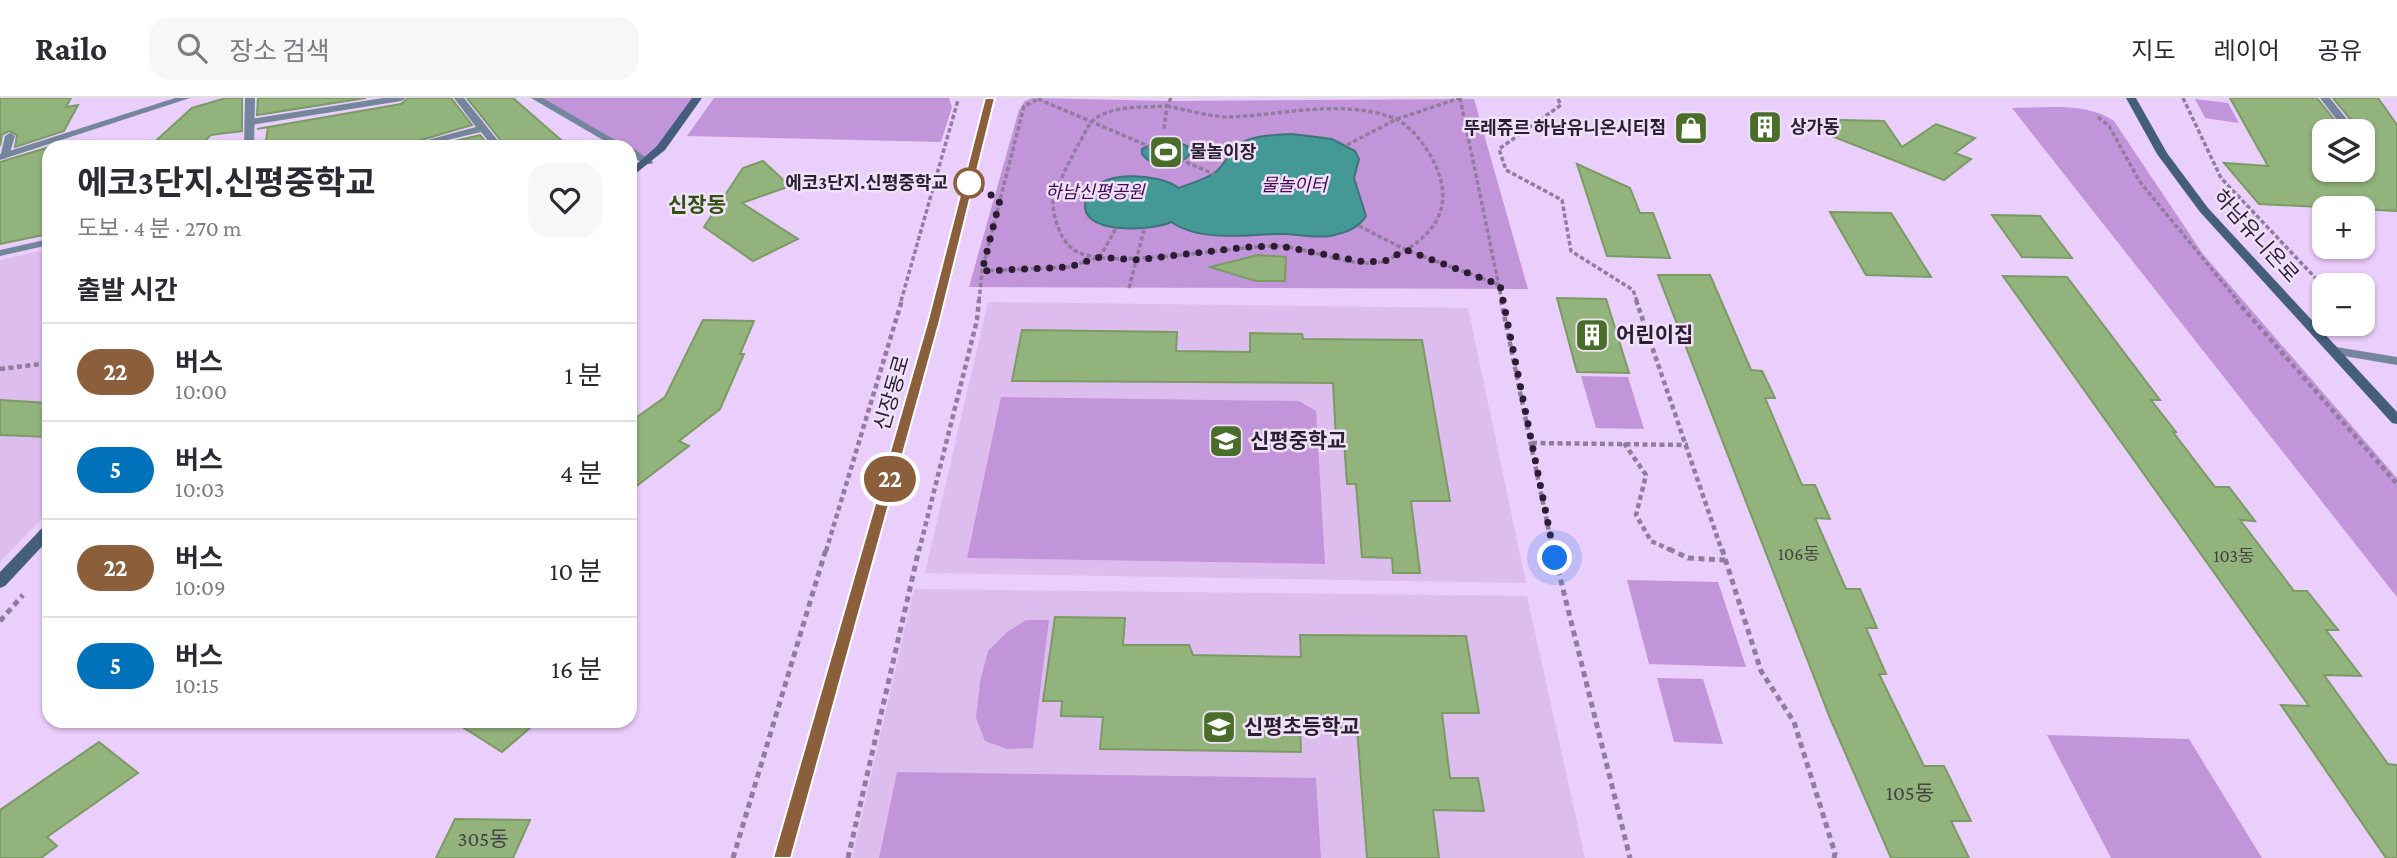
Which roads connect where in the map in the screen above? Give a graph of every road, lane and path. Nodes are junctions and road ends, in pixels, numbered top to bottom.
1 (185, 98) edge
2 (250, 98) edge
3 (401, 98) edge
4 (459, 98) edge
5 (536, 98) edge
6 (697, 98) edge
7 (990, 98) edge
8 (1171, 98) edge
9 (1460, 98) edge
10 (2131, 98) edge
11 (2183, 98) edge
12 (2325, 98) edge
13 (1039, 99) edge
14 (1558, 99) edge
15 (958, 100) dead end
16 (1167, 106) junction
17 (2098, 117) dead end
18 (1397, 119) junction
19 (2342, 119) edge
20 (251, 122) junction
21 (1091, 122) junction
22 (483, 128) junction
23 (1164, 129) dead end
24 (10, 136) dead end
25 (55, 140) edge
26 (250, 140) edge
27 (434, 140) edge
28 (492, 140) edge
29 (610, 140) edge
30 (42, 144) edge
31 (1347, 145) dead end
32 (637, 155) edge
33 (2, 157) edge
34 (648, 162) junction
35 (637, 170) edge
36 (1214, 174) dead end
37 (1359, 226) dead end
38 (1116, 228) dead end
39 (1144, 230) dead end
40 (42, 244) edge
41 (1406, 250) junction
42 (0, 253) edge
43 (1100, 257) junction
44 (1135, 260) junction
45 (982, 271) junction
46 (2312, 274) edge
47 (1500, 285) junction
48 (1129, 288) dead end
49 (2336, 351) junction
50 (2397, 361) edge
51 (42, 364) edge
52 (0, 369) edge
53 (2397, 420) edge
54 (1531, 443) junction
55 (1624, 443) junction
56 (1688, 445) junction
57 (2397, 484) edge
58 (42, 537) edge
59 (1726, 561) junction
60 (0, 582) edge
61 (733, 858) edge
62 (782, 858) edge
63 (848, 858) edge
64 (1630, 858) edge
65 (1833, 858) edge

1 - 25 street
2 - 20 street
3 - 20 street
4 - 22 street
5 - 29 street
6 - 34 main road
7 - 62 main road, 신장동로
8 - 16 path
9 - 18 path
9 - 47 path
10 - 49 main road, 하남유니온로
11 - 46 path
12 - 19 street
13 - 21 path
13 - 45 path
14 - 56 path
15 - 61 path
16 - 18 path
16 - 21 path
16 - 23 path
17 - 57 path
18 - 31 path
18 - 41 path
20 - 26 street
21 - 36 path
21 - 43 path
22 - 27 street
22 - 28 street
24 - 33 street
30 - 33 street
32 - 34 street
34 - 35 main road
37 - 41 path
38 - 43 path
39 - 44 path
40 - 42 street
41 - 44 path
41 - 47 path
43 - 44 path
43 - 45 path
44 - 48 path
45 - 63 path
47 - 54 path
49 - 50 street
49 - 53 main road, 하남유니온로
51 - 52 path
54 - 55 path
54 - 64 path
55 - 56 path
55 - 59 path
56 - 59 path
58 - 60 main road
59 - 65 path

